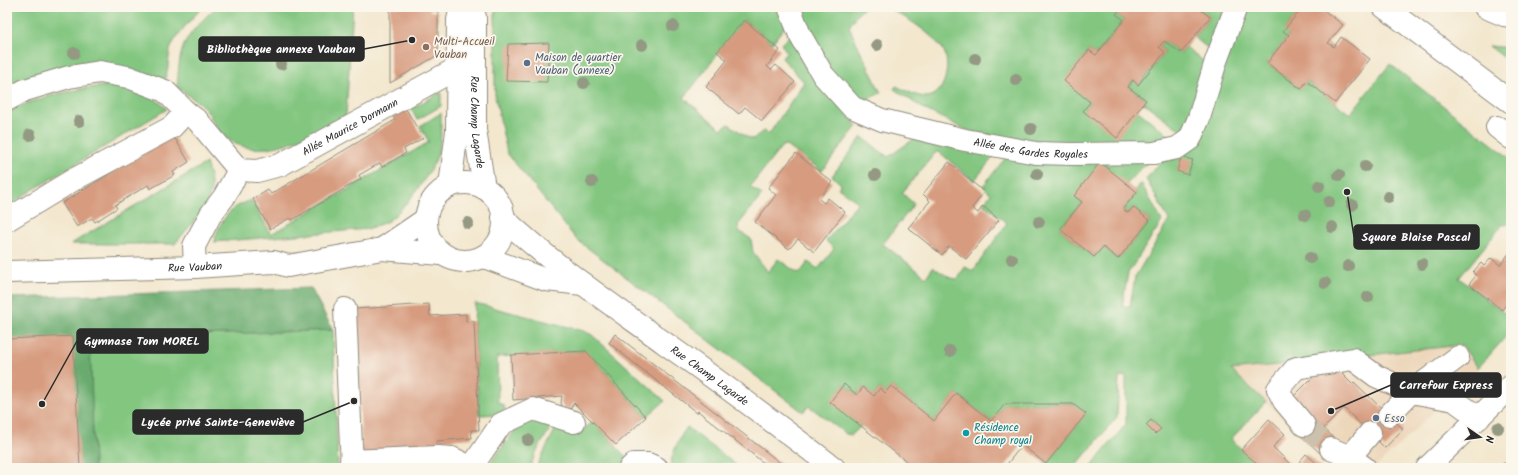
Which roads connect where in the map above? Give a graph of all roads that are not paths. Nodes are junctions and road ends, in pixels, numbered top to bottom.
1 (461, 7) edge
2 (471, 7) edge
3 (790, 7) edge
4 (1236, 7) edge
5 (1384, 7) edge
6 (1485, 7) edge
7 (1511, 16) edge
8 (466, 70) junction
9 (7, 100) edge
10 (1511, 102) edge
11 (186, 112) junction
12 (239, 170) junction
13 (450, 186) junction
14 (484, 188) junction
15 (503, 218) junction
16 (426, 219) junction
17 (7, 220) edge
18 (382, 250) junction
19 (441, 254) junction
20 (484, 257) junction
21 (195, 268) junction
22 (7, 272) edge
23 (583, 284) junction
24 (345, 308) dead end
25 (1458, 358) dead end
26 (1511, 386) edge
27 (1412, 392) junction
28 (1389, 415) dead end
29 (1479, 418) junction
30 (574, 422) dead end
31 (1304, 425) tunnel mouth
32 (1370, 433) dead end
33 (1349, 458) edge
34 (351, 464) edge
35 (472, 468) edge
36 (630, 468) edge
37 (657, 468) edge
38 (834, 468) edge
39 (1427, 468) edge

1 - 8 main road, Rue Champ Lagarde
2 - 8 main road, Rue Champ Lagarde
3 - 4 main road, Allée des Gardes Royales
5 - 10 main road
6 - 7 main road
8 - 12 main road, Allée Maurice Dormann
8 - 13 main road, Rue Champ Lagarde
8 - 14 main road, Rue Champ Lagarde
9 - 11 main road
11 - 12 main road
11 - 17 main road
12 - 21 main road
13 - 14 main road
13 - 16 main road
14 - 15 main road
15 - 20 main road
15 - 23 main road, Rue Champ Lagarde
16 - 18 main road, Rue Vauban
16 - 19 main road
18 - 19 main road, Rue Vauban
18 - 21 main road, Rue Vauban
19 - 20 main road
20 - 23 main road, Rue Champ Lagarde
21 - 22 main road, Rue Vauban
23 - 38 main road, Rue Champ Lagarde
24 - 34 main road
25 - 27 main road
26 - 29 main road
27 - 28 main road
27 - 29 main road
27 - 31 main road
29 - 39 main road
30 - 35 main road
32 - 33 main road
34 - 35 main road
36 - 37 main road

